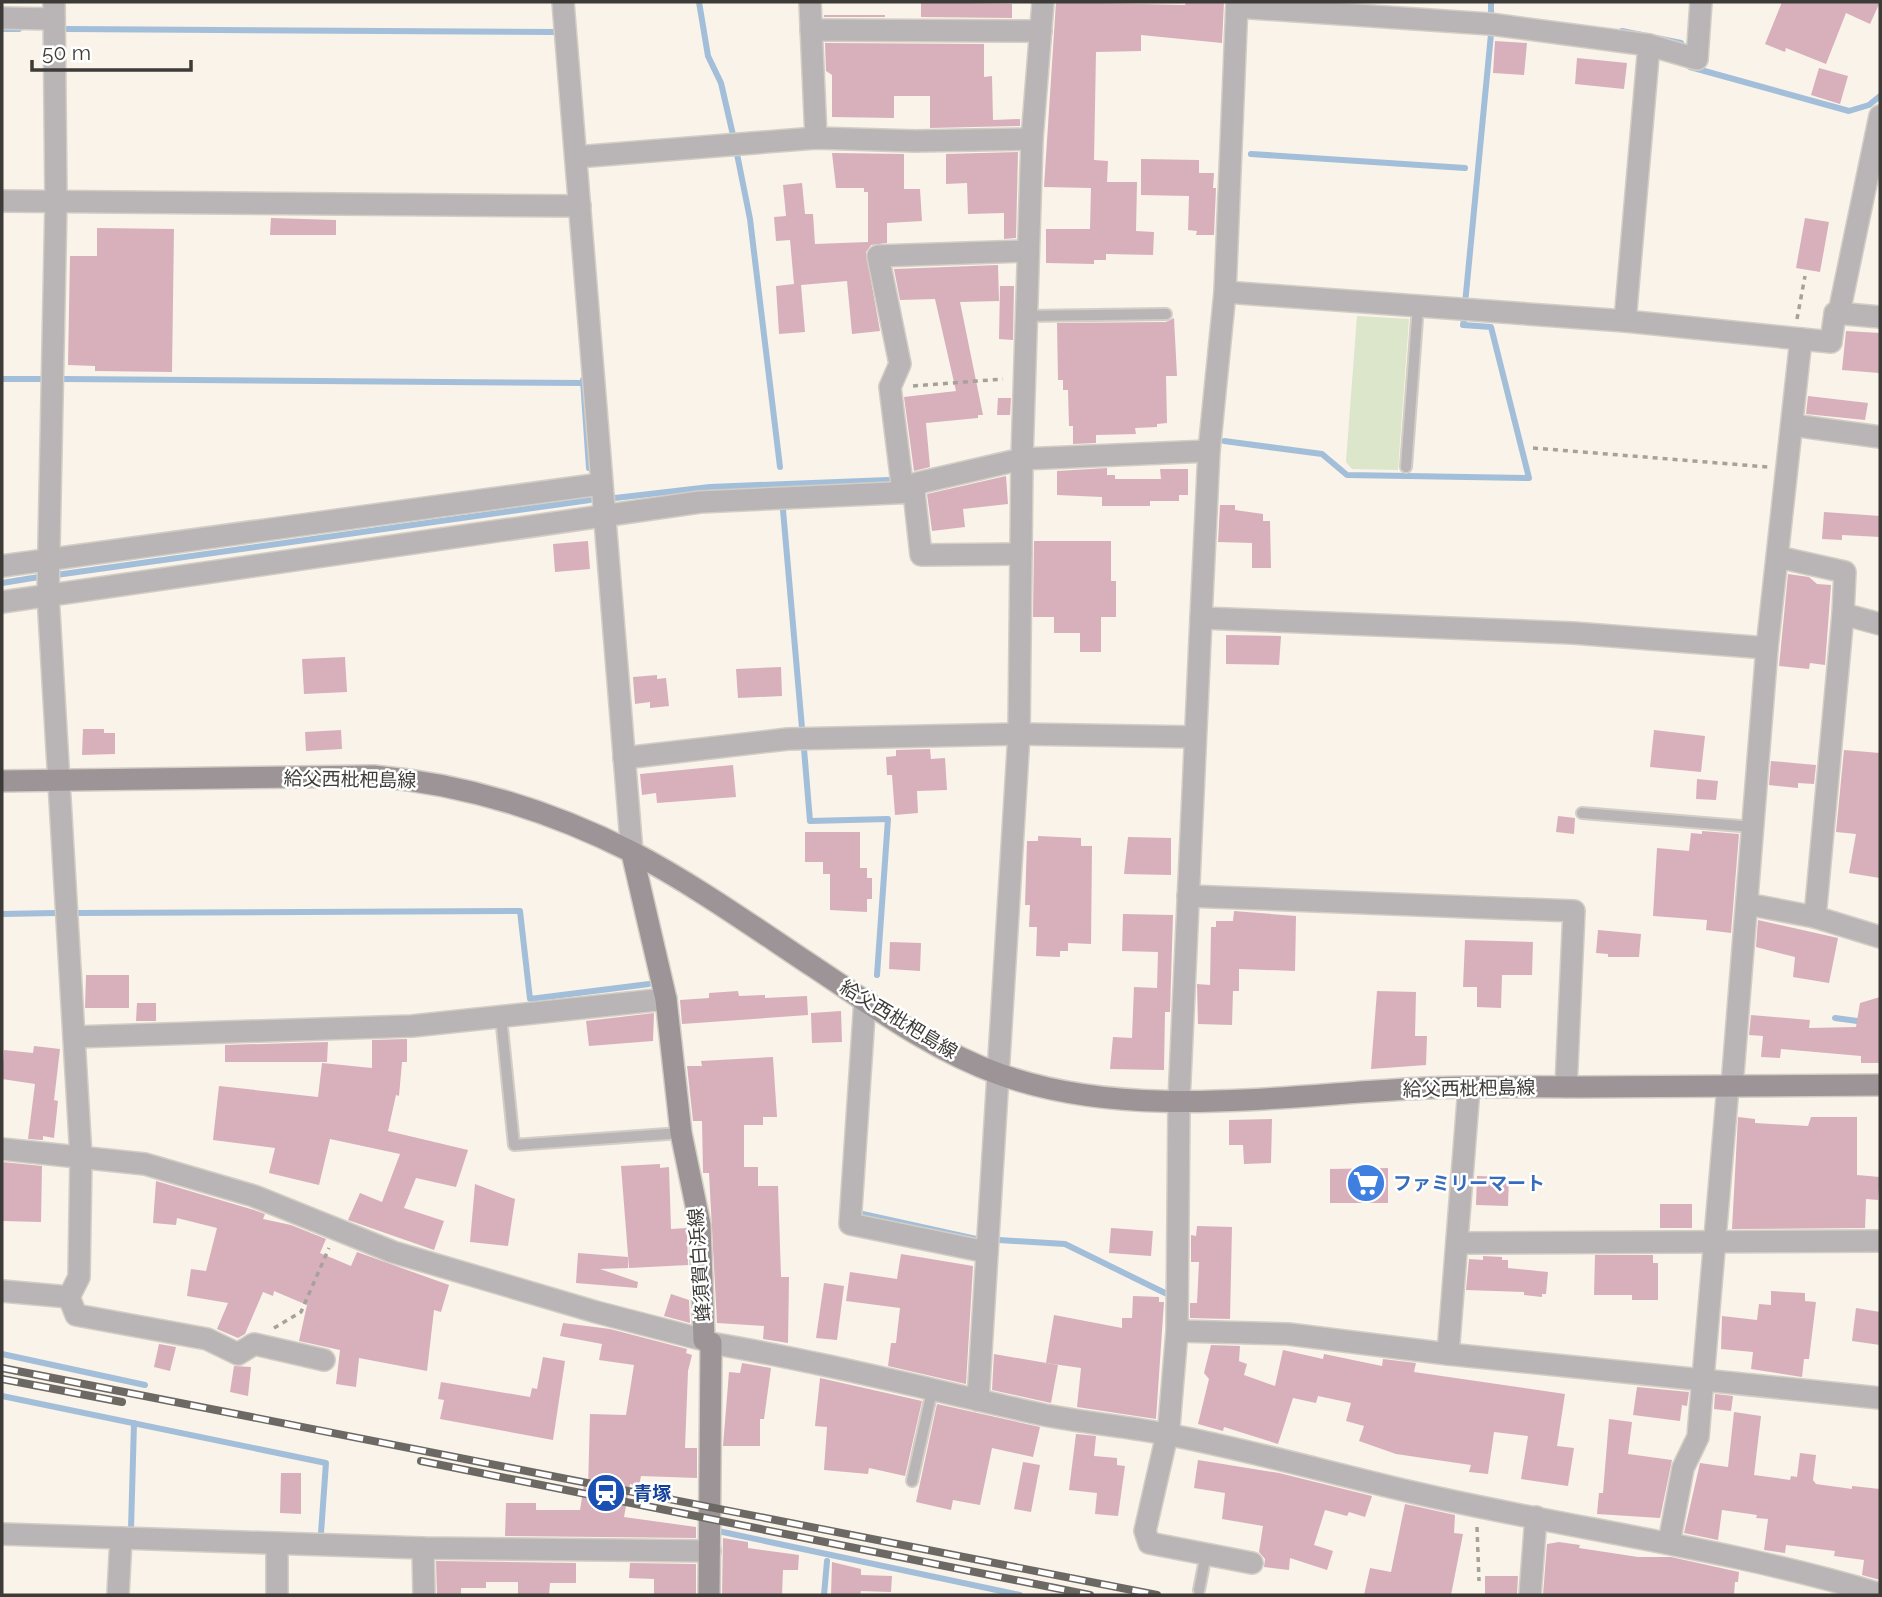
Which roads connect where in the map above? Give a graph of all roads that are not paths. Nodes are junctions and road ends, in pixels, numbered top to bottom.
1 (563, 2) edge
2 (810, 2) edge
3 (1043, 2) edge
4 (1701, 2) edge
5 (1237, 4) edge
6 (54, 10) edge
7 (2, 18) edge
8 (811, 30) junction
9 (1041, 31) junction
10 (1649, 45) junction
11 (1880, 116) edge
12 (816, 138) junction
13 (1032, 139) junction
14 (576, 158) junction
15 (2, 201) edge
16 (56, 202) junction
17 (580, 206) junction
18 (1028, 251) junction
19 (1225, 292) junction
20 (1418, 306) junction
21 (1839, 313) junction
22 (1166, 314) dead end
23 (1026, 316) junction
24 (1880, 317) edge
25 (1625, 321) junction
26 (1797, 339) junction
27 (1792, 425) junction
28 (1880, 437) edge
29 (1209, 451) junction
30 (1022, 459) junction
31 (1406, 467) dead end
32 (601, 484) junction
33 (909, 492) junction
34 (603, 516) junction
35 (1021, 554) junction
36 (1778, 558) junction
37 (47, 559) junction
38 (2, 566) edge
39 (48, 595) junction
40 (2, 601) edge
41 (1843, 614) junction
42 (1201, 618) junction
43 (1880, 624) edge
44 (1767, 648) junction
45 (1019, 734) junction
46 (1195, 737) junction
47 (624, 758) junction
48 (61, 780) junction
49 (2, 781) edge
50 (1581, 813) dead end
51 (1753, 827) junction
52 (632, 853) junction
53 (1188, 896) junction
54 (1747, 904) junction
55 (1815, 917) junction
56 (1880, 937) edge
57 (666, 999) junction
58 (865, 1000) junction
59 (501, 1017) junction
60 (74, 1037) junction
61 (998, 1074) junction
62 (1880, 1085) edge
63 (1730, 1086) junction
64 (1469, 1087) junction
65 (1566, 1087) junction
66 (1179, 1101) junction
67 (681, 1133) junction
68 (2, 1149) edge
69 (81, 1157) junction
70 (1880, 1241) edge
71 (1715, 1242) junction
72 (1457, 1243) junction
73 (987, 1252) junction
74 (2, 1291) edge
75 (69, 1297) junction
76 (1177, 1331) junction
77 (708, 1342) junction
78 (1448, 1354) junction
79 (324, 1360) dead end
80 (1702, 1378) junction
81 (932, 1391) junction
82 (1880, 1398) edge
83 (978, 1400) junction
84 (1167, 1434) junction
85 (912, 1481) dead end
86 (1536, 1517) junction
87 (2, 1534) edge
88 (121, 1538) junction
89 (278, 1543) junction
90 (1669, 1543) junction
91 (423, 1548) junction
92 (710, 1551) junction
93 (1206, 1554) junction
94 (1252, 1563) dead end
95 (1199, 1590) dead end
96 (1880, 1594) edge
97 (118, 1595) edge
98 (277, 1595) edge
99 (424, 1595) edge
100 (709, 1595) edge
101 (1530, 1595) edge

1 - 14 street
2 - 8 street
3 - 9 street
4 - 10 street
5 - 10 street
5 - 19 street
6 - 7 street
6 - 16 street
8 - 9 street
8 - 12 street
9 - 13 street
10 - 25 street
11 - 21 street
12 - 13 street
12 - 14 street
13 - 18 street
14 - 17 street
15 - 16 street
16 - 17 street
16 - 37 street
17 - 32 street
18 - 23 street
18 - 33 street
19 - 20 street
19 - 29 street
20 - 25 street
20 - 31 lane
21 - 24 street
21 - 26 street
22 - 23 lane
23 - 30 street
25 - 26 street
26 - 27 street
27 - 28 street
27 - 36 street
29 - 30 street
29 - 42 street
30 - 33 street
30 - 35 street
32 - 34 street
32 - 37 street
33 - 34 street
33 - 35 street
34 - 39 street
34 - 47 street
35 - 45 street
36 - 41 street
36 - 44 street
37 - 38 street
37 - 39 street
39 - 40 street
39 - 48 street
41 - 43 street
41 - 55 street
42 - 44 street
42 - 46 street
44 - 51 street
45 - 46 street
45 - 47 street
45 - 61 street
46 - 53 street
47 - 52 street
48 - 49 main road, 給父西枇杷島線
48 - 52 main road, 給父西枇杷島線
48 - 60 street
50 - 51 lane
51 - 54 street
52 - 57 main road, 蜂須賀白浜線
52 - 58 main road, 給父西枇杷島線
53 - 65 street
53 - 66 street
54 - 55 street
54 - 63 street
55 - 56 street
57 - 59 street
57 - 67 main road, 蜂須賀白浜線
58 - 61 main road, 給父西枇杷島線
58 - 73 street
59 - 60 street
59 - 67 lane
60 - 69 street
61 - 66 main road, 給父西枇杷島線
61 - 73 street
62 - 63 main road, 給父西枇杷島線
63 - 65 main road, 給父西枇杷島線
63 - 71 street
64 - 65 main road, 給父西枇杷島線
64 - 66 main road, 給父西枇杷島線
64 - 72 street
66 - 76 street
67 - 77 main road, 蜂須賀白浜線
68 - 69 street
69 - 75 street
69 - 77 street
70 - 71 street
71 - 72 street
71 - 80 street
72 - 78 street
73 - 83 street
74 - 75 street
75 - 79 street
76 - 78 street
76 - 84 street
77 - 81 street
77 - 92 main road, 蜂須賀白浜線
78 - 80 street
80 - 82 street
80 - 90 street
81 - 83 street
81 - 85 lane
83 - 84 street
84 - 86 street
84 - 93 street
86 - 90 street
86 - 101 street
87 - 88 street
88 - 89 street
88 - 97 street
89 - 91 street
89 - 98 street
90 - 96 street
91 - 92 street
91 - 99 street
92 - 100 main road, 蜂須賀白浜線
93 - 94 street
93 - 95 lane

